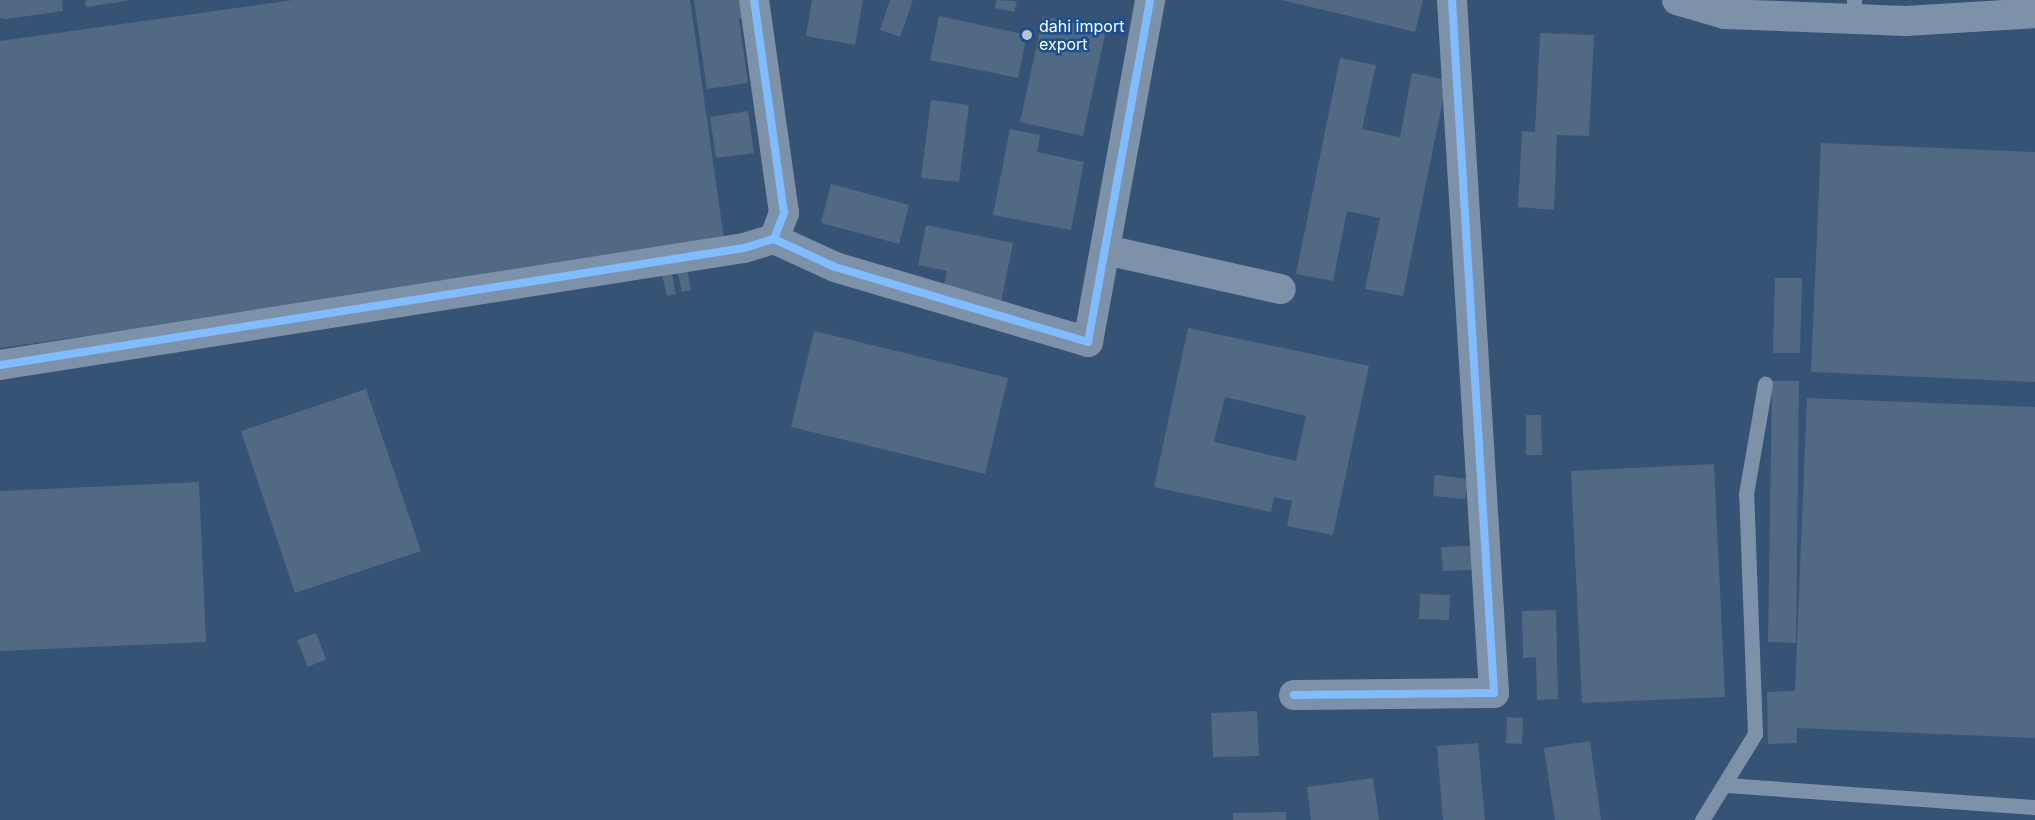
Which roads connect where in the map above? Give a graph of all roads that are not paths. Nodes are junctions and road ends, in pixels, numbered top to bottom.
1 (754, 0) edge
2 (1150, 0) edge
3 (1452, 0) edge
4 (1677, 0) edge
5 (1854, 9) edge
6 (2035, 13) edge
7 (774, 239) junction
8 (1106, 250) junction
9 (1281, 289) dead end
10 (0, 365) edge
11 (1765, 384) dead end
12 (1294, 695) dead end
13 (1726, 786) junction
14 (2035, 807) edge
15 (1702, 820) edge

1 - 7 street
2 - 8 street
3 - 12 street
4 - 5 street
5 - 6 street
7 - 8 street
7 - 10 street
8 - 9 street
11 - 13 lane
13 - 14 lane
13 - 15 lane

